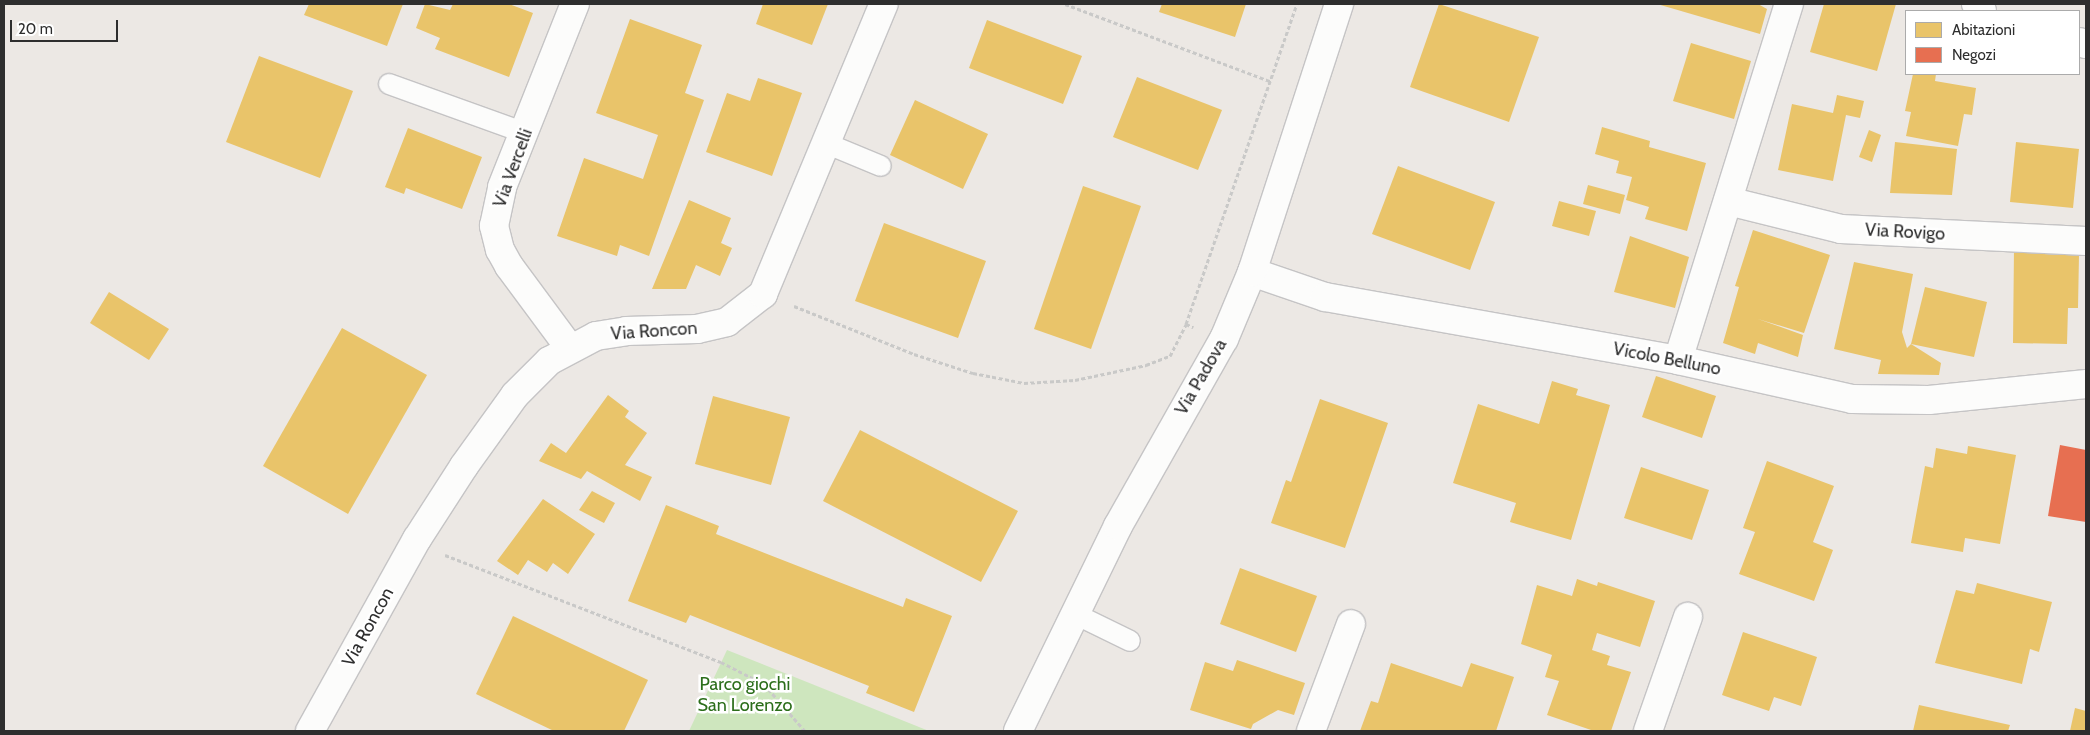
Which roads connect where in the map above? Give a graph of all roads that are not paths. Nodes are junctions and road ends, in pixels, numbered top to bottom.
1 (575, 4) edge
2 (884, 4) edge
3 (1339, 4) edge
4 (1789, 4) edge
5 (389, 84) dead end
6 (525, 133) junction
7 (828, 144) junction
8 (881, 166) dead end
9 (1728, 201) junction
10 (2086, 241) edge
11 (1252, 272) junction
12 (570, 347) junction
13 (1678, 360) junction
14 (2086, 384) edge
15 (1075, 614) junction
16 (1688, 618) dead end
17 (1351, 624) dead end
18 (1130, 641) dead end
19 (310, 731) edge
20 (1018, 731) edge
21 (1311, 731) edge
22 (1648, 731) edge

1 - 6 street, Via Vercelli
2 - 7 street, Via Roncon
3 - 11 street, Via Padova
4 - 9 street
5 - 6 lane
6 - 12 street, Via Vercelli
7 - 8 lane
7 - 12 street, Via Roncon
9 - 10 street, Via Rovigo
9 - 13 street
11 - 13 street, Vicolo Belluno
11 - 15 street, Via Padova
12 - 19 street, Via Roncon
13 - 14 street, Vicolo Belluno
15 - 18 lane
15 - 20 street, Via Padova
16 - 22 street
17 - 21 street

